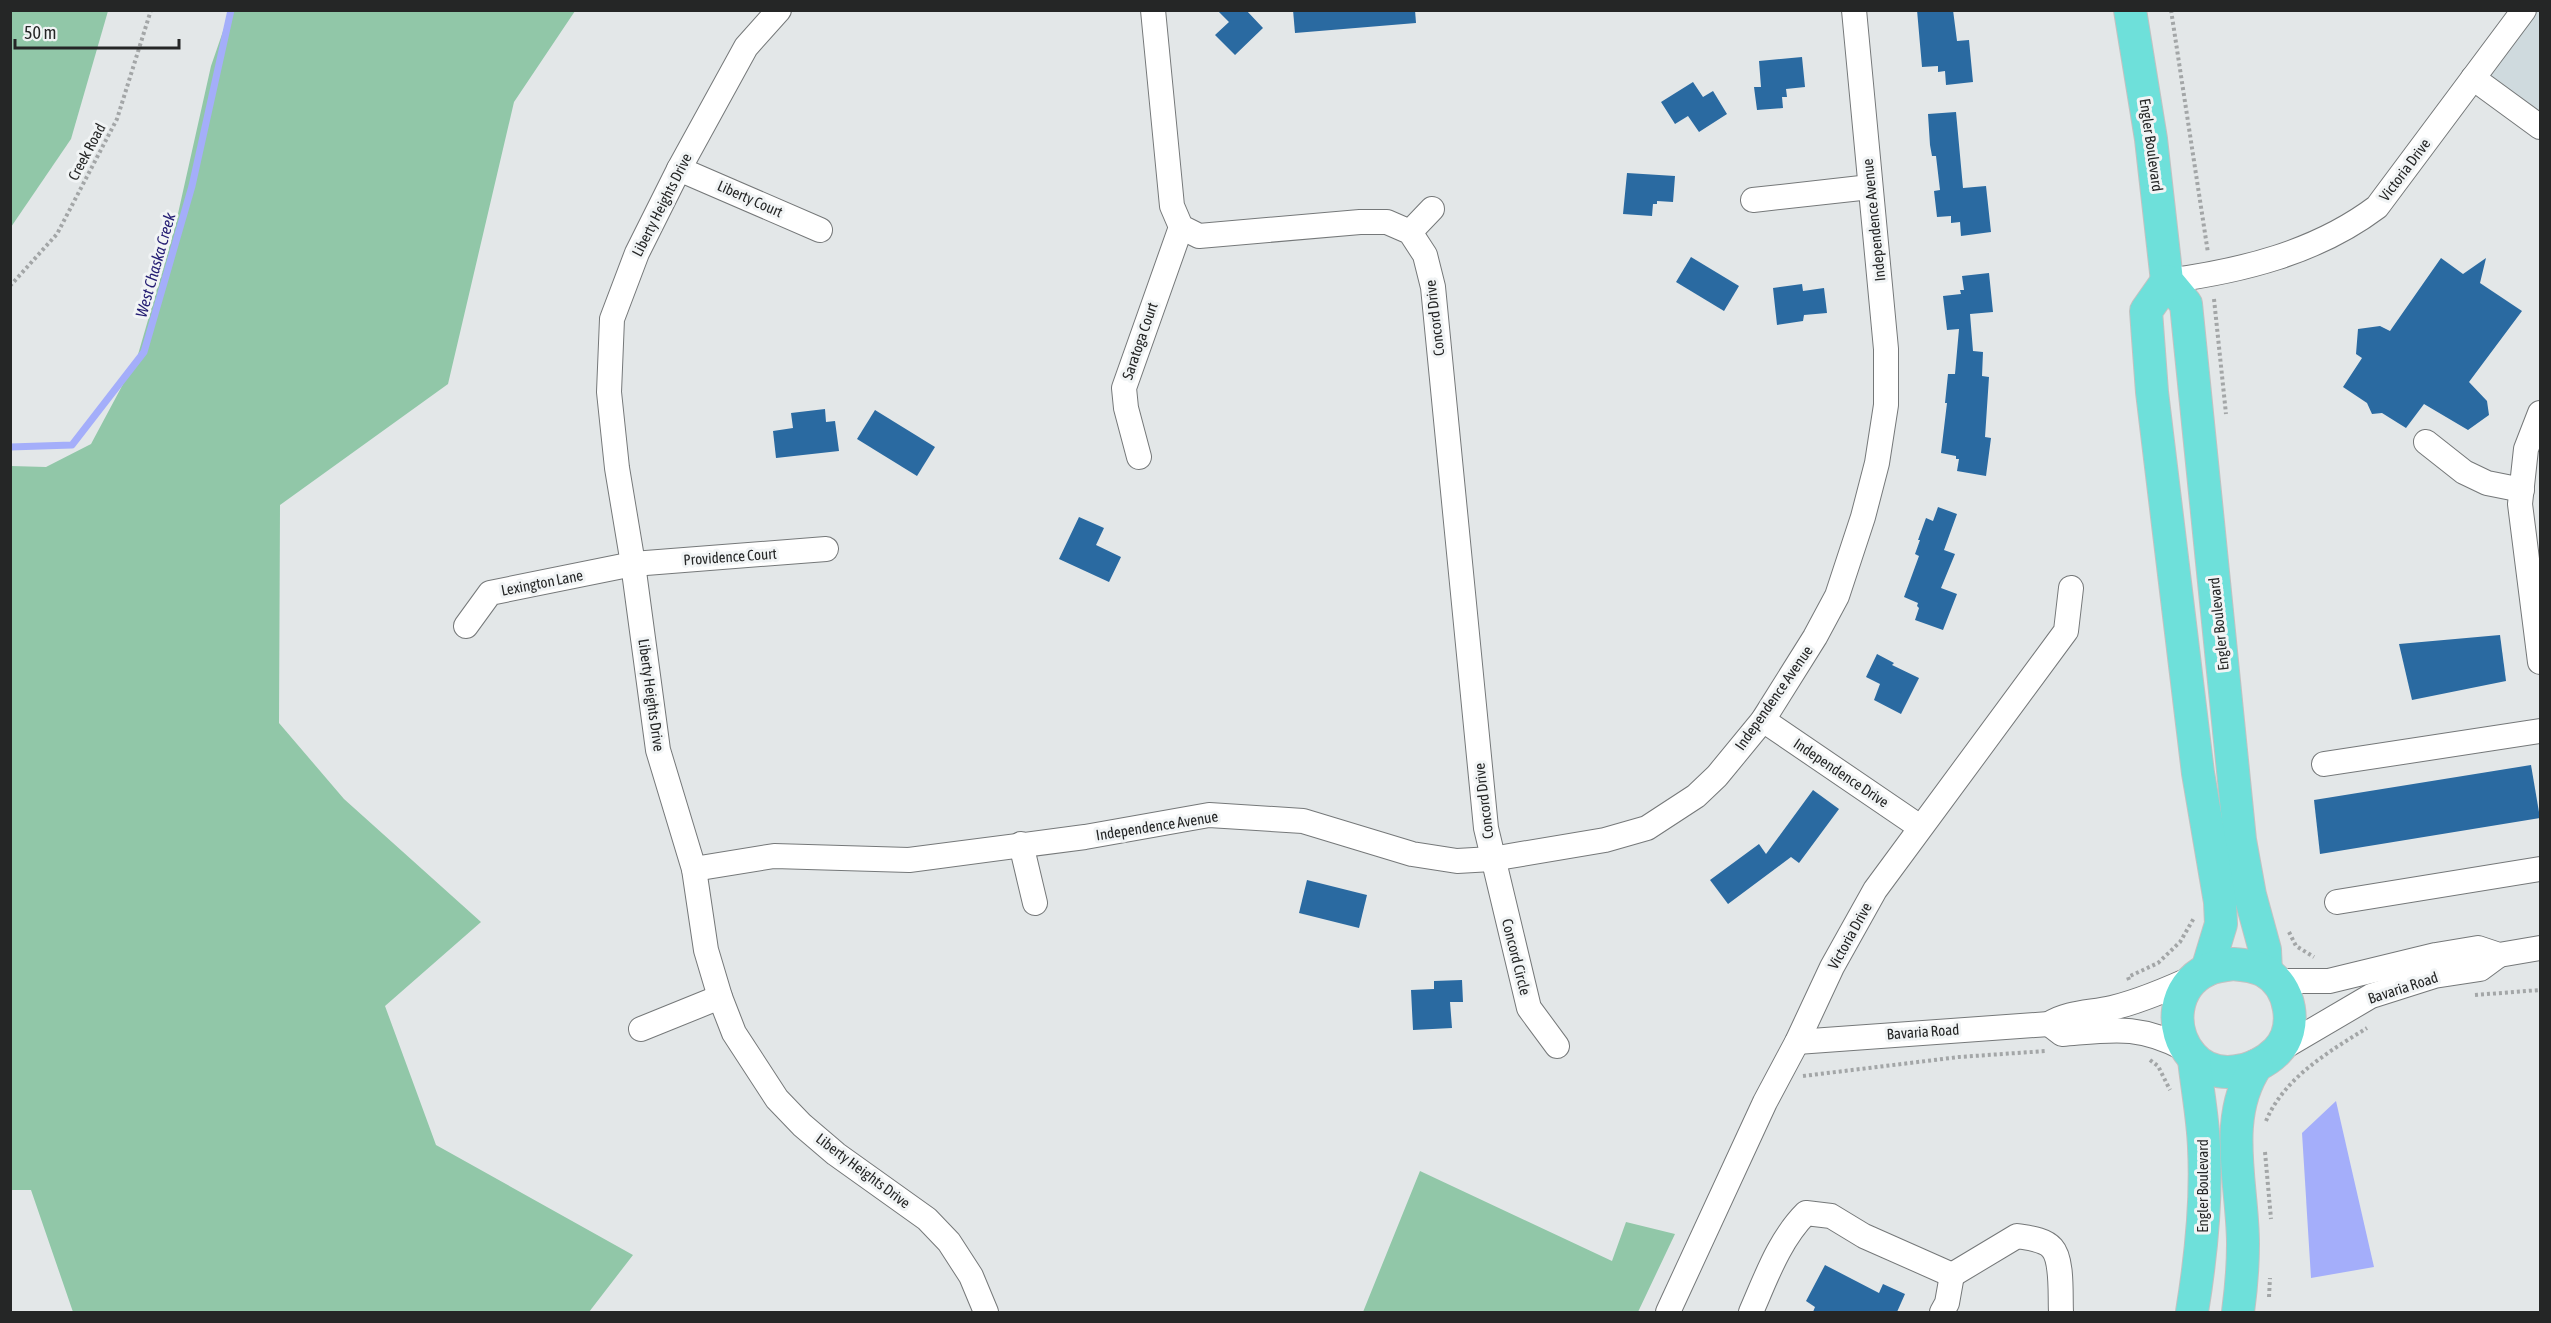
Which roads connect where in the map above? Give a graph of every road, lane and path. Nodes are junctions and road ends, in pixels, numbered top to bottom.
1 (151, 10) edge
2 (779, 10) edge
3 (1153, 10) edge
4 (1854, 10) edge
5 (2130, 10) edge
6 (2171, 10) edge
7 (2524, 10) edge
8 (2474, 78) junction
9 (2541, 127) edge
10 (679, 169) junction
11 (1870, 187) junction
12 (1753, 200) dead end
13 (1432, 209) dead end
14 (1181, 227) junction
15 (820, 230) dead end
16 (1410, 232) junction
17 (2210, 275) junction
18 (2167, 281) junction
19 (10, 286) edge
20 (2541, 413) edge
21 (2226, 417) dead end
22 (2426, 442) dead end
23 (1139, 457) dead end
24 (2522, 490) junction
25 (826, 549) dead end
26 (633, 564) junction
27 (2071, 588) dead end
28 (466, 626) dead end
29 (2541, 662) edge
30 (1763, 720) junction
31 (2541, 731) edge
32 (2324, 764) dead end
33 (1920, 827) junction
34 (1020, 844) junction
35 (1492, 859) junction
36 (2541, 868) edge
37 (694, 870) junction
38 (2337, 902) dead end
39 (1035, 903) dead end
40 (2288, 929) dead end
41 (2540, 951) edge
42 (2499, 955) junction
43 (2203, 973) junction
44 (2271, 976) junction
45 (2329, 981) junction
46 (2541, 990) edge
47 (2470, 995) dead end
48 (720, 997) junction
49 (2338, 1015) junction
50 (2049, 1024) junction
51 (2371, 1025) dead end
52 (641, 1029) dead end
53 (2353, 1036) junction
54 (1797, 1042) junction
55 (1557, 1046) dead end
56 (2048, 1051) dead end
57 (2190, 1054) junction
58 (2144, 1055) dead end
59 (2268, 1057) junction
60 (1798, 1086) dead end
61 (2172, 1094) dead end
62 (2265, 1130) dead end
63 (2265, 1149) dead end
64 (2271, 1228) dead end
65 (2270, 1274) dead end
66 (1952, 1275) junction
67 (2268, 1304) dead end
68 (986, 1312) edge
69 (1668, 1312) edge
70 (1751, 1312) edge
71 (1942, 1312) edge
72 (2061, 1312) edge
73 (2192, 1312) edge
74 (2238, 1312) edge

1 - 19 path, Creek Road
2 - 10 street, Liberty Heights Drive
3 - 14 street
4 - 11 street, Independence Avenue
5 - 18 main road, Engler Boulevard
6 - 17 path
7 - 8 street, Victoria Drive
8 - 9 street
8 - 17 street, Victoria Drive
10 - 15 street, Liberty Court
10 - 26 street, Liberty Heights Drive
11 - 12 street
11 - 30 street, Independence Avenue
13 - 16 street
14 - 16 street
14 - 23 street, Saratoga Court
16 - 35 street, Concord Drive
17 - 18 street, Victoria Drive
17 - 21 path
18 - 43 main road
18 - 44 main road, Engler Boulevard
20 - 24 street
22 - 24 street
24 - 29 street
25 - 26 street, Providence Court
26 - 28 street, Lexington Lane
26 - 37 street, Liberty Heights Drive
27 - 33 street, Victoria Drive
30 - 33 street, Independence Drive
30 - 35 street, Independence Avenue
31 - 32 street
33 - 54 street, Victoria Drive
34 - 35 street, Independence Avenue
34 - 37 street, Independence Avenue
34 - 39 street
35 - 55 street, Concord Circle
36 - 38 street
37 - 48 street, Liberty Heights Drive
40 - 45 path
41 - 42 street, Bavaria Road
42 - 45 street, Bavaria Road
42 - 49 street, Bavaria Road
43 - 44 main road
43 - 50 street, Bavaria Road
43 - 57 main road
44 - 45 street, Bavaria Road
44 - 59 main road
46 - 47 path
48 - 52 street
48 - 68 street, Liberty Heights Drive
49 - 53 path
49 - 59 street, Bavaria Road
50 - 54 street, Bavaria Road
50 - 57 street, Bavaria Road
51 - 53 path
53 - 62 path
54 - 69 street, Victoria Drive
56 - 60 path
57 - 59 main road
57 - 73 main road, Engler Boulevard
58 - 61 path
59 - 74 main road
63 - 64 path
65 - 67 path
66 - 70 street
66 - 71 street
66 - 72 street

